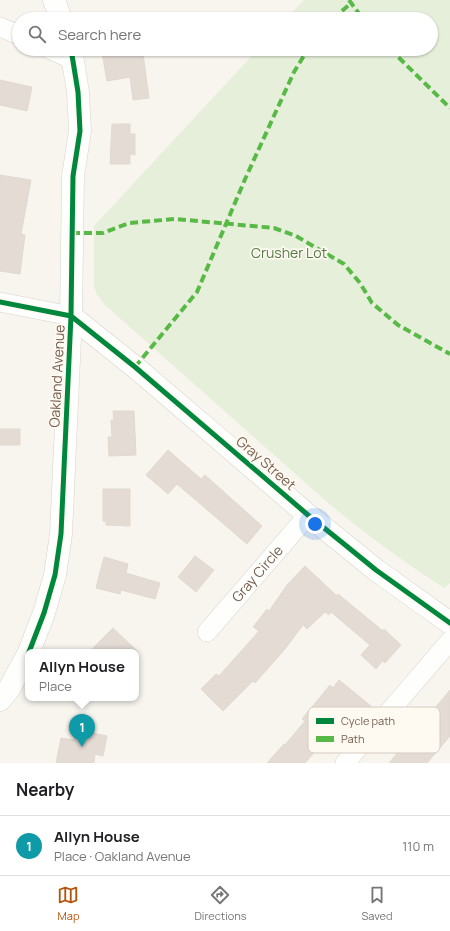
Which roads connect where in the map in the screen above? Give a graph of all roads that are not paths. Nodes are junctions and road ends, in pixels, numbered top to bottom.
1 (54, 0) edge
2 (58, 12) edge
3 (0, 26) edge
4 (12, 32) edge
5 (72, 56) edge
6 (0, 302) edge
7 (71, 316) junction
8 (308, 515) junction
9 (450, 623) edge
10 (207, 632) dead end
11 (450, 641) edge
12 (30, 649) edge
13 (25, 660) edge
14 (0, 700) edge
15 (393, 707) edge
16 (354, 753) edge
17 (345, 763) edge

1 - 2 street
3 - 4 street
5 - 7 street, Oakland Avenue
6 - 7 street
7 - 8 street, Gray Street
7 - 12 street, Oakland Avenue
8 - 9 street, Gray Street
8 - 10 street, Gray Circle
11 - 15 street
13 - 14 street, Oakland Avenue
16 - 17 street

